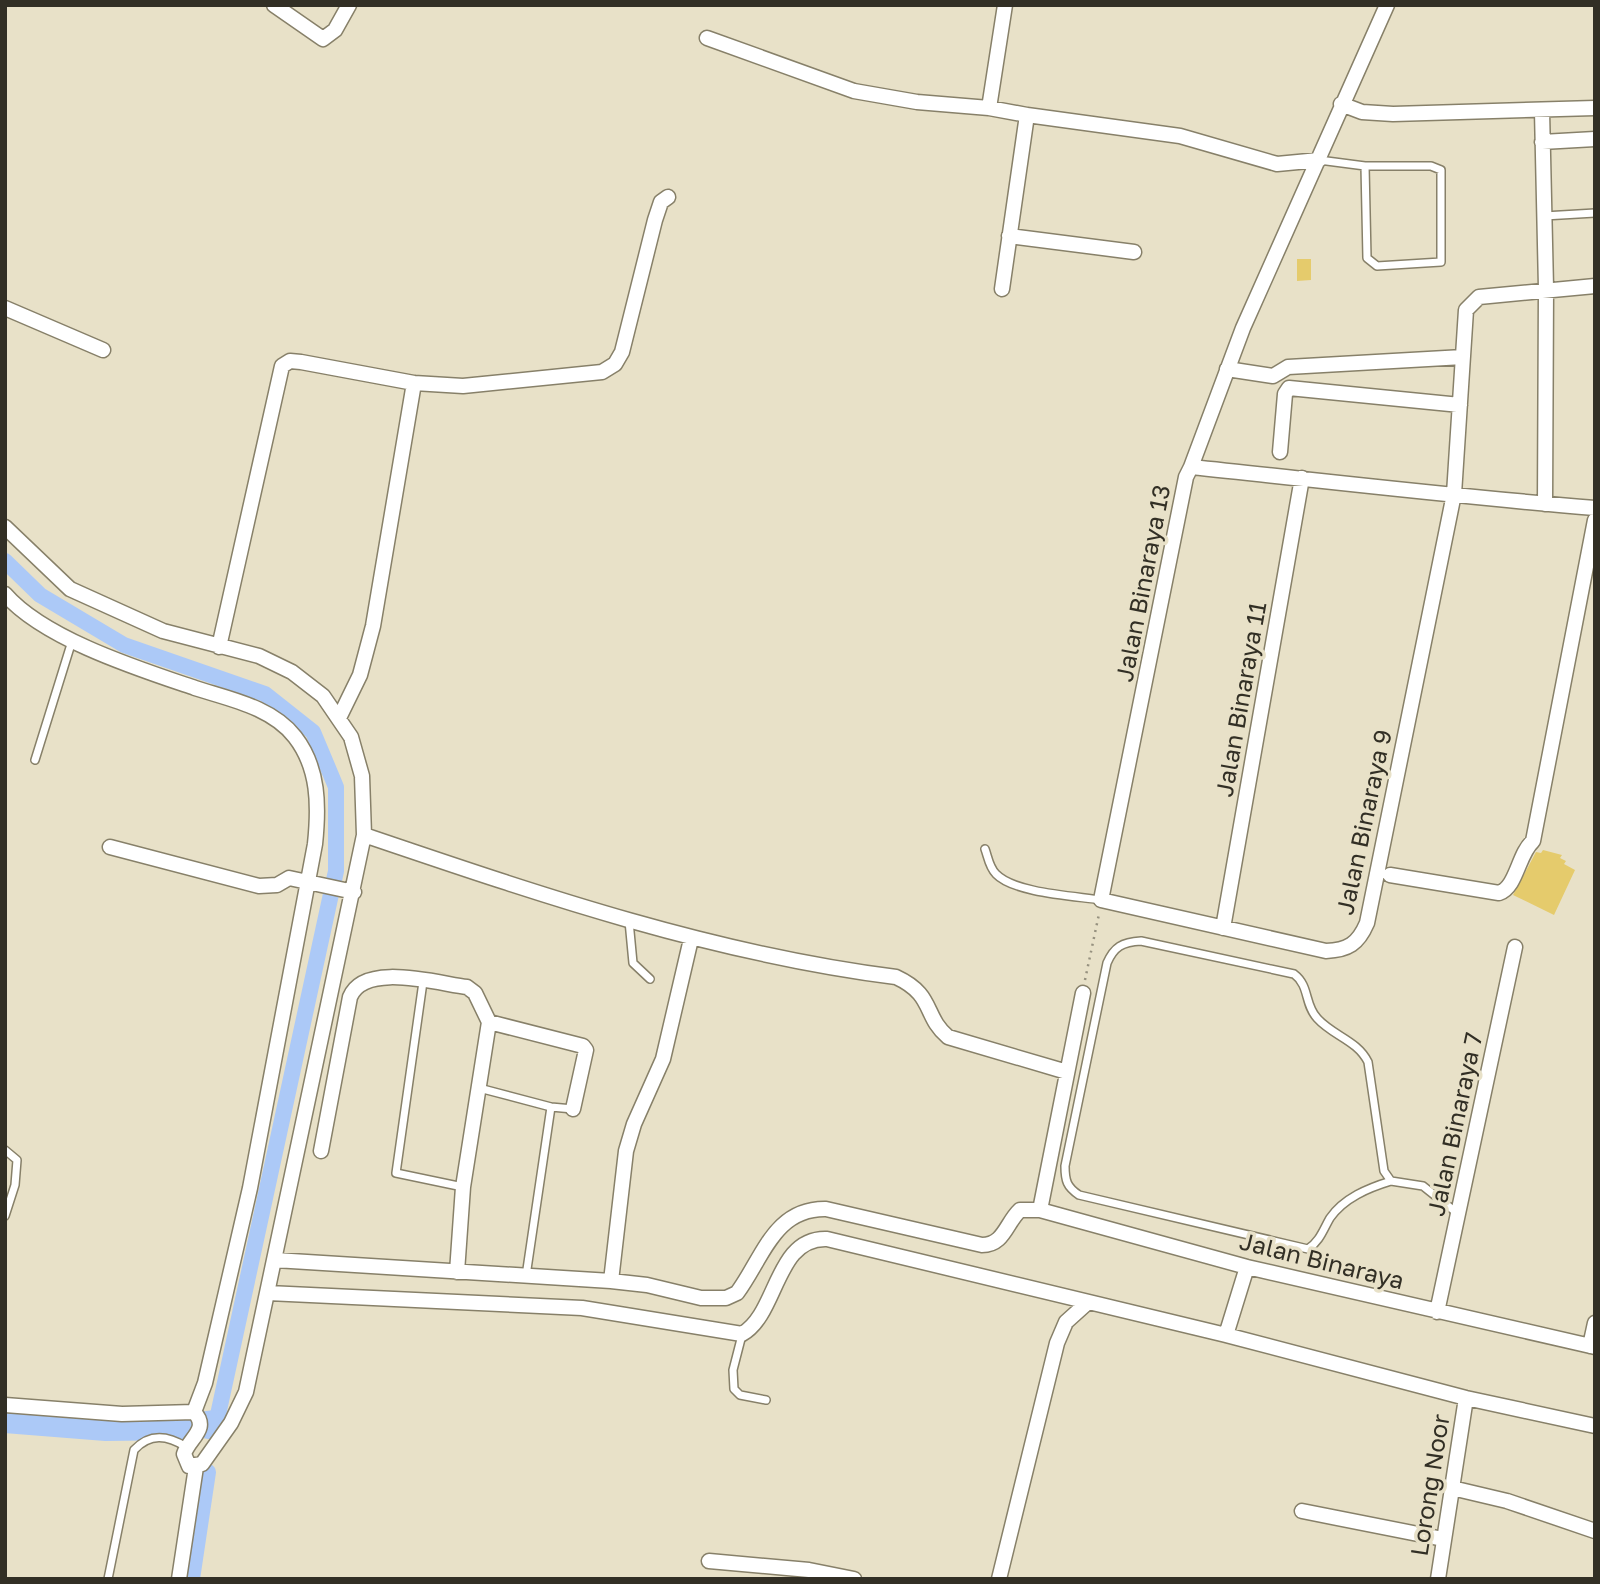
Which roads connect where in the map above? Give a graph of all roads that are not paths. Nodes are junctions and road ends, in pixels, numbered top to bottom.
1 (274, 5) edge
2 (349, 5) edge
3 (1005, 5) edge
4 (1387, 5) edge
5 (707, 38) dead end
6 (1341, 104) junction
7 (989, 108) junction
8 (1595, 108) edge
9 (1542, 111) junction
10 (1027, 115) junction
11 (1595, 139) edge
12 (1542, 142) junction
13 (1319, 160) junction
14 (1365, 166) junction
15 (668, 197) dead end
16 (1595, 213) edge
17 (1544, 216) junction
18 (1009, 236) junction
19 (1134, 252) dead end
20 (1595, 286) edge
21 (1546, 288) junction
22 (1002, 289) dead end
23 (5, 308) edge
24 (103, 350) dead end
25 (1463, 357) junction
26 (1227, 369) junction
27 (1273, 376) junction
28 (414, 383) junction
29 (1289, 388) junction
30 (1460, 405) junction
31 (1280, 452) dead end
32 (1191, 467) junction
33 (1302, 478) junction
34 (1454, 494) junction
35 (1545, 504) junction
36 (1595, 508) edge
37 (1595, 520) edge
38 (5, 527) edge
39 (8, 603) edge
40 (72, 641) junction
41 (219, 647) junction
42 (339, 718) junction
43 (35, 760) dead end
44 (364, 835) junction
45 (110, 847) dead end
46 (985, 849) dead end
47 (1390, 875) dead end
48 (311, 882) junction
49 (350, 891) junction
50 (1101, 901) junction
51 (629, 920) junction
52 (1223, 928) junction
53 (691, 939) junction
54 (1515, 947) dead end
55 (650, 979) dead end
56 (424, 982) junction
57 (1083, 993) road end
58 (489, 1022) junction
59 (1067, 1072) junction
60 (479, 1088) junction
61 (551, 1107) junction
62 (573, 1110) joint
63 (5, 1150) edge
64 (321, 1151) dead end
65 (1391, 1181) junction
66 (464, 1187) junction
67 (1040, 1210) junction
68 (1457, 1213) junction
69 (5, 1216) edge
70 (275, 1260) junction
71 (1247, 1266) junction
72 (457, 1272) junction
73 (526, 1276) junction
74 (611, 1282) junction
75 (268, 1293) junction
76 (1086, 1304) junction
77 (1437, 1312) junction
78 (1595, 1324) edge
79 (742, 1334) junction
80 (1226, 1335) junction
81 (1592, 1347) edge
82 (1465, 1398) junction
83 (766, 1400) dead end
84 (5, 1405) edge
85 (194, 1412) junction
86 (1595, 1426) edge
87 (186, 1447) junction
88 (196, 1467) junction
89 (1452, 1488) junction
90 (1301, 1511) dead end
91 (1595, 1531) edge
92 (1443, 1539) junction
93 (709, 1561) dead end
94 (108, 1579) edge
95 (179, 1579) edge
96 (854, 1579) edge
97 (999, 1579) edge
98 (1438, 1579) edge

1 - 2 street
3 - 7 street
4 - 6 street
5 - 7 street
6 - 9 street
6 - 13 street
7 - 10 street
8 - 9 street
9 - 12 street
10 - 13 street
10 - 18 street
11 - 12 street
12 - 17 street
13 - 14 lane
13 - 26 street
14 - 14 lane
15 - 28 street
16 - 17 lane
17 - 21 street
18 - 19 street
18 - 22 street
20 - 21 street
21 - 25 street, Jalan Binaraya 9
21 - 35 street
23 - 24 street
25 - 27 street
25 - 30 street, Jalan Binaraya 9
26 - 27 street
26 - 32 street
27 - 29 street
28 - 41 street
28 - 42 street
29 - 30 street
29 - 31 street
30 - 34 street, Jalan Binaraya 9
32 - 33 street, Jalan Binaraya 13
32 - 50 street, Jalan Binaraya 13
33 - 34 street, Jalan Binaraya 13
33 - 52 street, Jalan Binaraya 11
34 - 35 street, Jalan Binaraya 13
34 - 52 street, Jalan Binaraya 9
35 - 36 street, Jalan Binaraya 13
37 - 47 street
38 - 41 street
39 - 40 street
40 - 43 lane
40 - 48 street
41 - 42 street
42 - 44 street
44 - 49 street
44 - 51 street
45 - 48 street
46 - 50 lane
48 - 49 street
48 - 85 street
49 - 70 street
50 - 52 street, Jalan Binaraya 9
51 - 53 street
51 - 55 lane
53 - 59 street
53 - 74 street
54 - 68 street, Jalan Binaraya 7
56 - 58 street
56 - 64 street
56 - 66 lane
57 - 59 street
58 - 60 street
58 - 62 street
59 - 67 street
60 - 61 lane
60 - 66 street
61 - 62 lane
61 - 73 lane
63 - 69 lane
65 - 65 lane
65 - 68 lane
66 - 72 street
67 - 71 street, Jalan Binaraya
67 - 74 street
68 - 77 street, Jalan Binaraya 7
70 - 72 street
70 - 75 street
71 - 77 street, Jalan Binaraya
71 - 80 street
72 - 73 street
73 - 74 street
75 - 79 street
75 - 88 street
76 - 79 street
76 - 80 street
76 - 97 street
77 - 81 street, Jalan Binaraya
78 - 81 street
79 - 83 lane
80 - 82 street
82 - 86 street
82 - 89 street, Lorong Noor
84 - 85 street
85 - 87 street
87 - 88 street
87 - 94 lane
88 - 95 street
89 - 91 street
89 - 92 street, Lorong Noor
90 - 92 street
92 - 98 street, Lorong Noor
93 - 96 street

